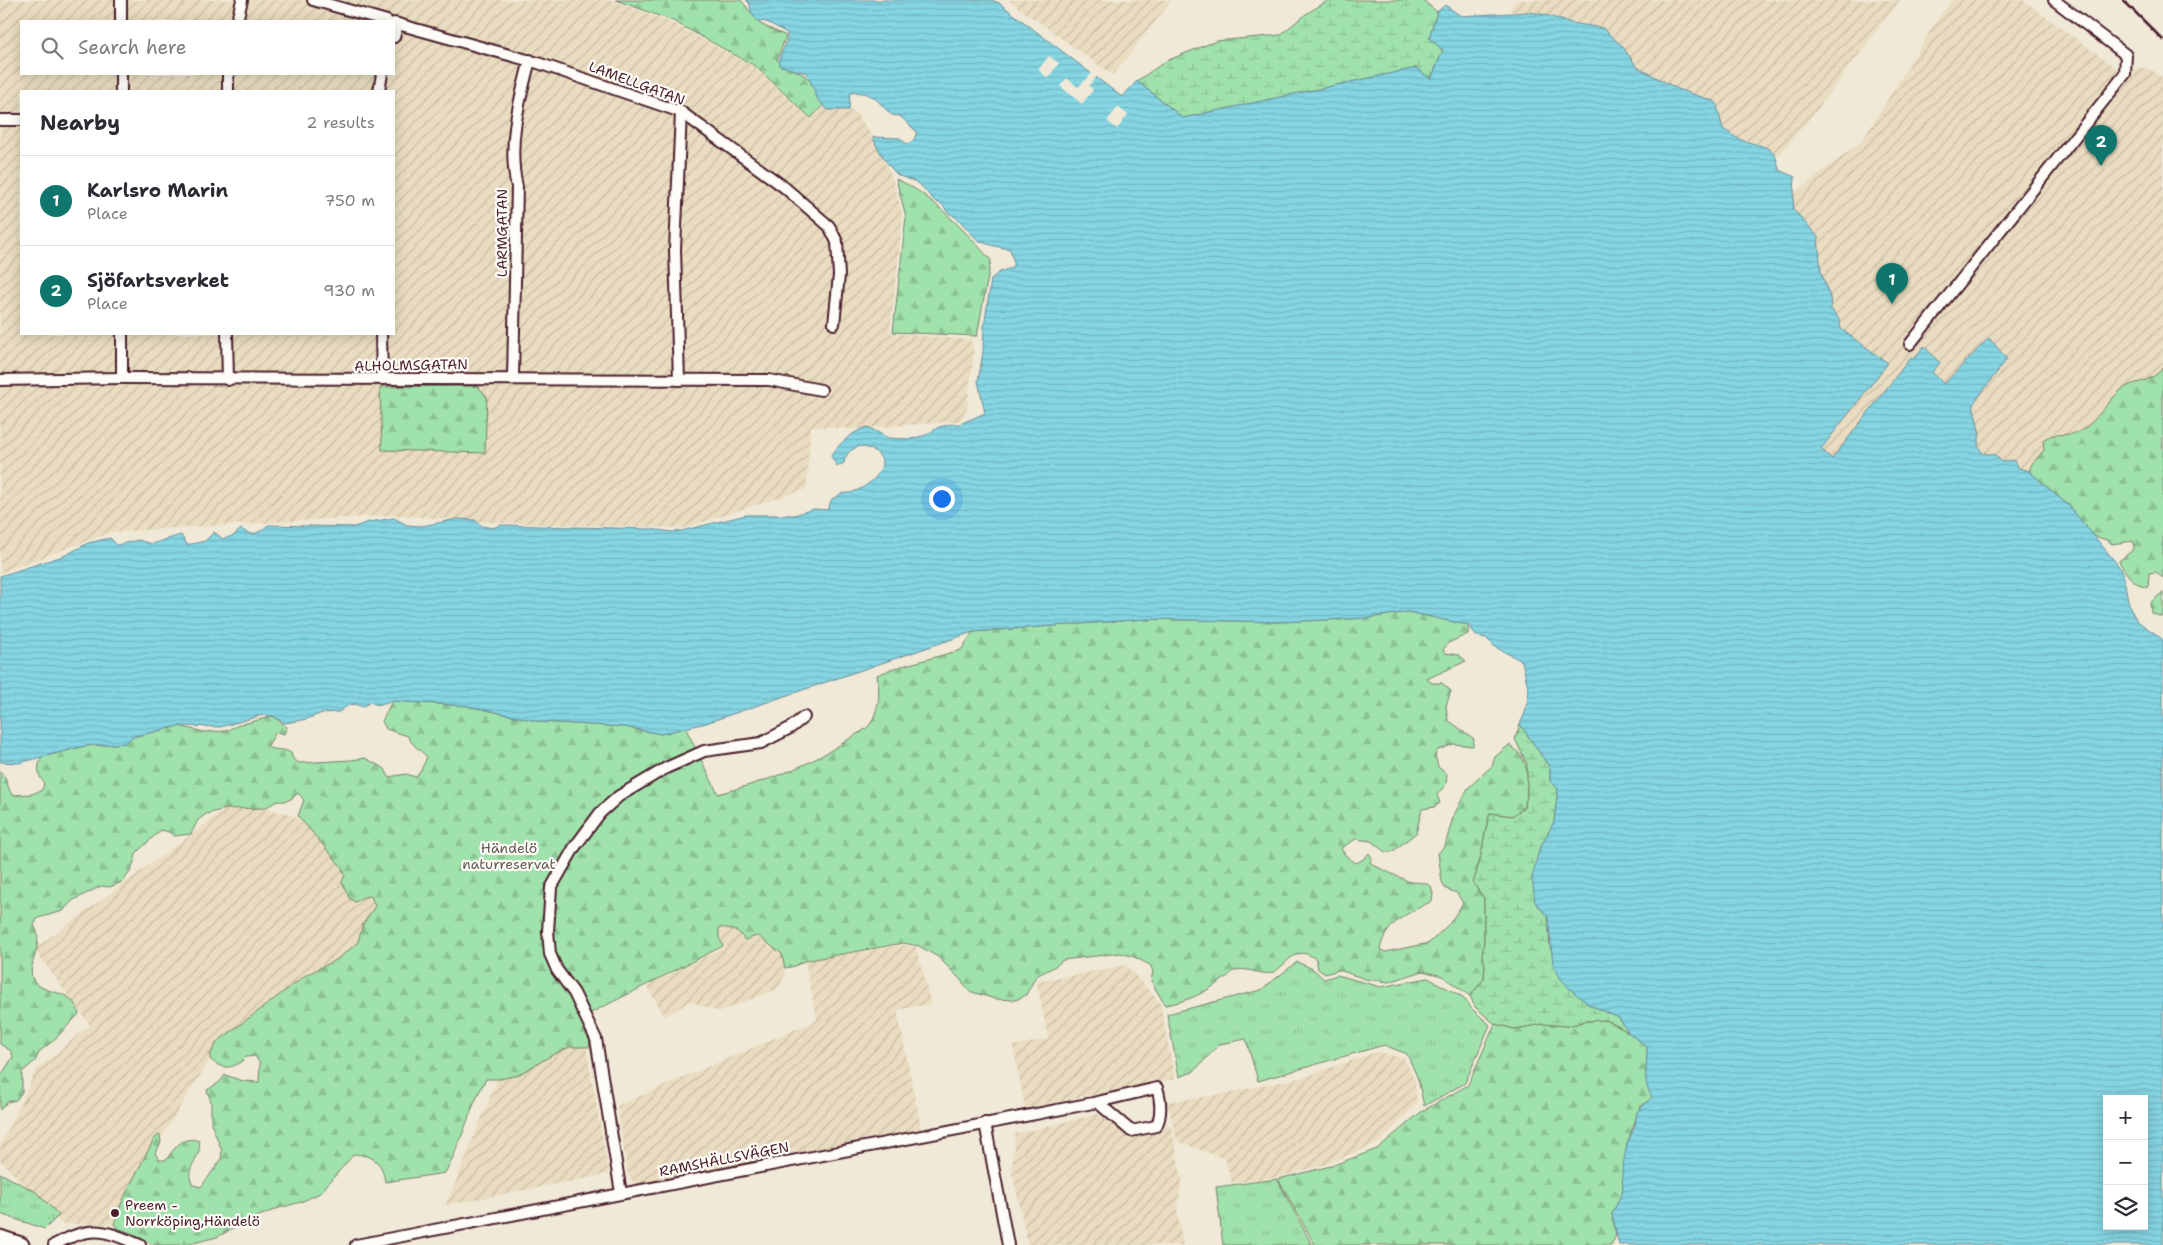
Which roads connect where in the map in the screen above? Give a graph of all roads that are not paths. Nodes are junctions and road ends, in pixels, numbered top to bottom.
1 (121, 0) edge
2 (242, 0) edge
3 (313, 0) edge
4 (2054, 0) edge
5 (121, 20) edge
6 (238, 20) edge
7 (383, 20) edge
8 (396, 24) edge
9 (530, 60) junction
10 (121, 75) edge
11 (228, 75) edge
12 (382, 75) edge
13 (121, 90) edge
14 (228, 90) edge
15 (379, 90) edge
16 (681, 112) junction
17 (0, 120) edge
18 (20, 120) edge
19 (834, 324) dead end
20 (122, 335) edge
21 (227, 335) edge
22 (381, 335) edge
23 (1910, 344) dead end
24 (122, 378) junction
25 (513, 378) junction
26 (382, 379) junction
27 (0, 380) edge
28 (228, 380) junction
29 (679, 380) junction
30 (821, 390) dead end
31 (804, 717) dead end
32 (1096, 1102) junction
33 (985, 1124) junction
34 (621, 1193) junction
35 (73, 1235) junction
36 (0, 1238) edge
37 (21, 1245) edge
38 (54, 1245) edge
39 (66, 1245) edge
40 (140, 1245) edge
41 (356, 1245) edge
42 (1008, 1245) edge

1 - 5 street
2 - 6 street
3 - 7 street
4 - 23 street
8 - 9 street, LAMELLGATAN
9 - 16 street, LAMELLGATAN
9 - 25 street, LARMGATAN
10 - 13 street
11 - 14 street
12 - 15 street
16 - 19 street, LAMELLGATAN
16 - 29 street
17 - 18 street
20 - 24 street
21 - 28 street
22 - 26 street
24 - 27 street, ALHOLMSGATAN
24 - 28 street, ALHOLMSGATAN
25 - 26 street, ALHOLMSGATAN
25 - 29 street, ALHOLMSGATAN
26 - 28 street, ALHOLMSGATAN
29 - 30 street, ALHOLMSGATAN
31 - 34 street
32 - 32 street, RAMSHÄLLSVÄGEN
32 - 33 street, RAMSHÄLLSVÄGEN
33 - 34 street, RAMSHÄLLSVÄGEN
33 - 42 street
34 - 41 street, RAMSHÄLLSVÄGEN
35 - 38 street
35 - 39 street
35 - 40 street
36 - 37 street

